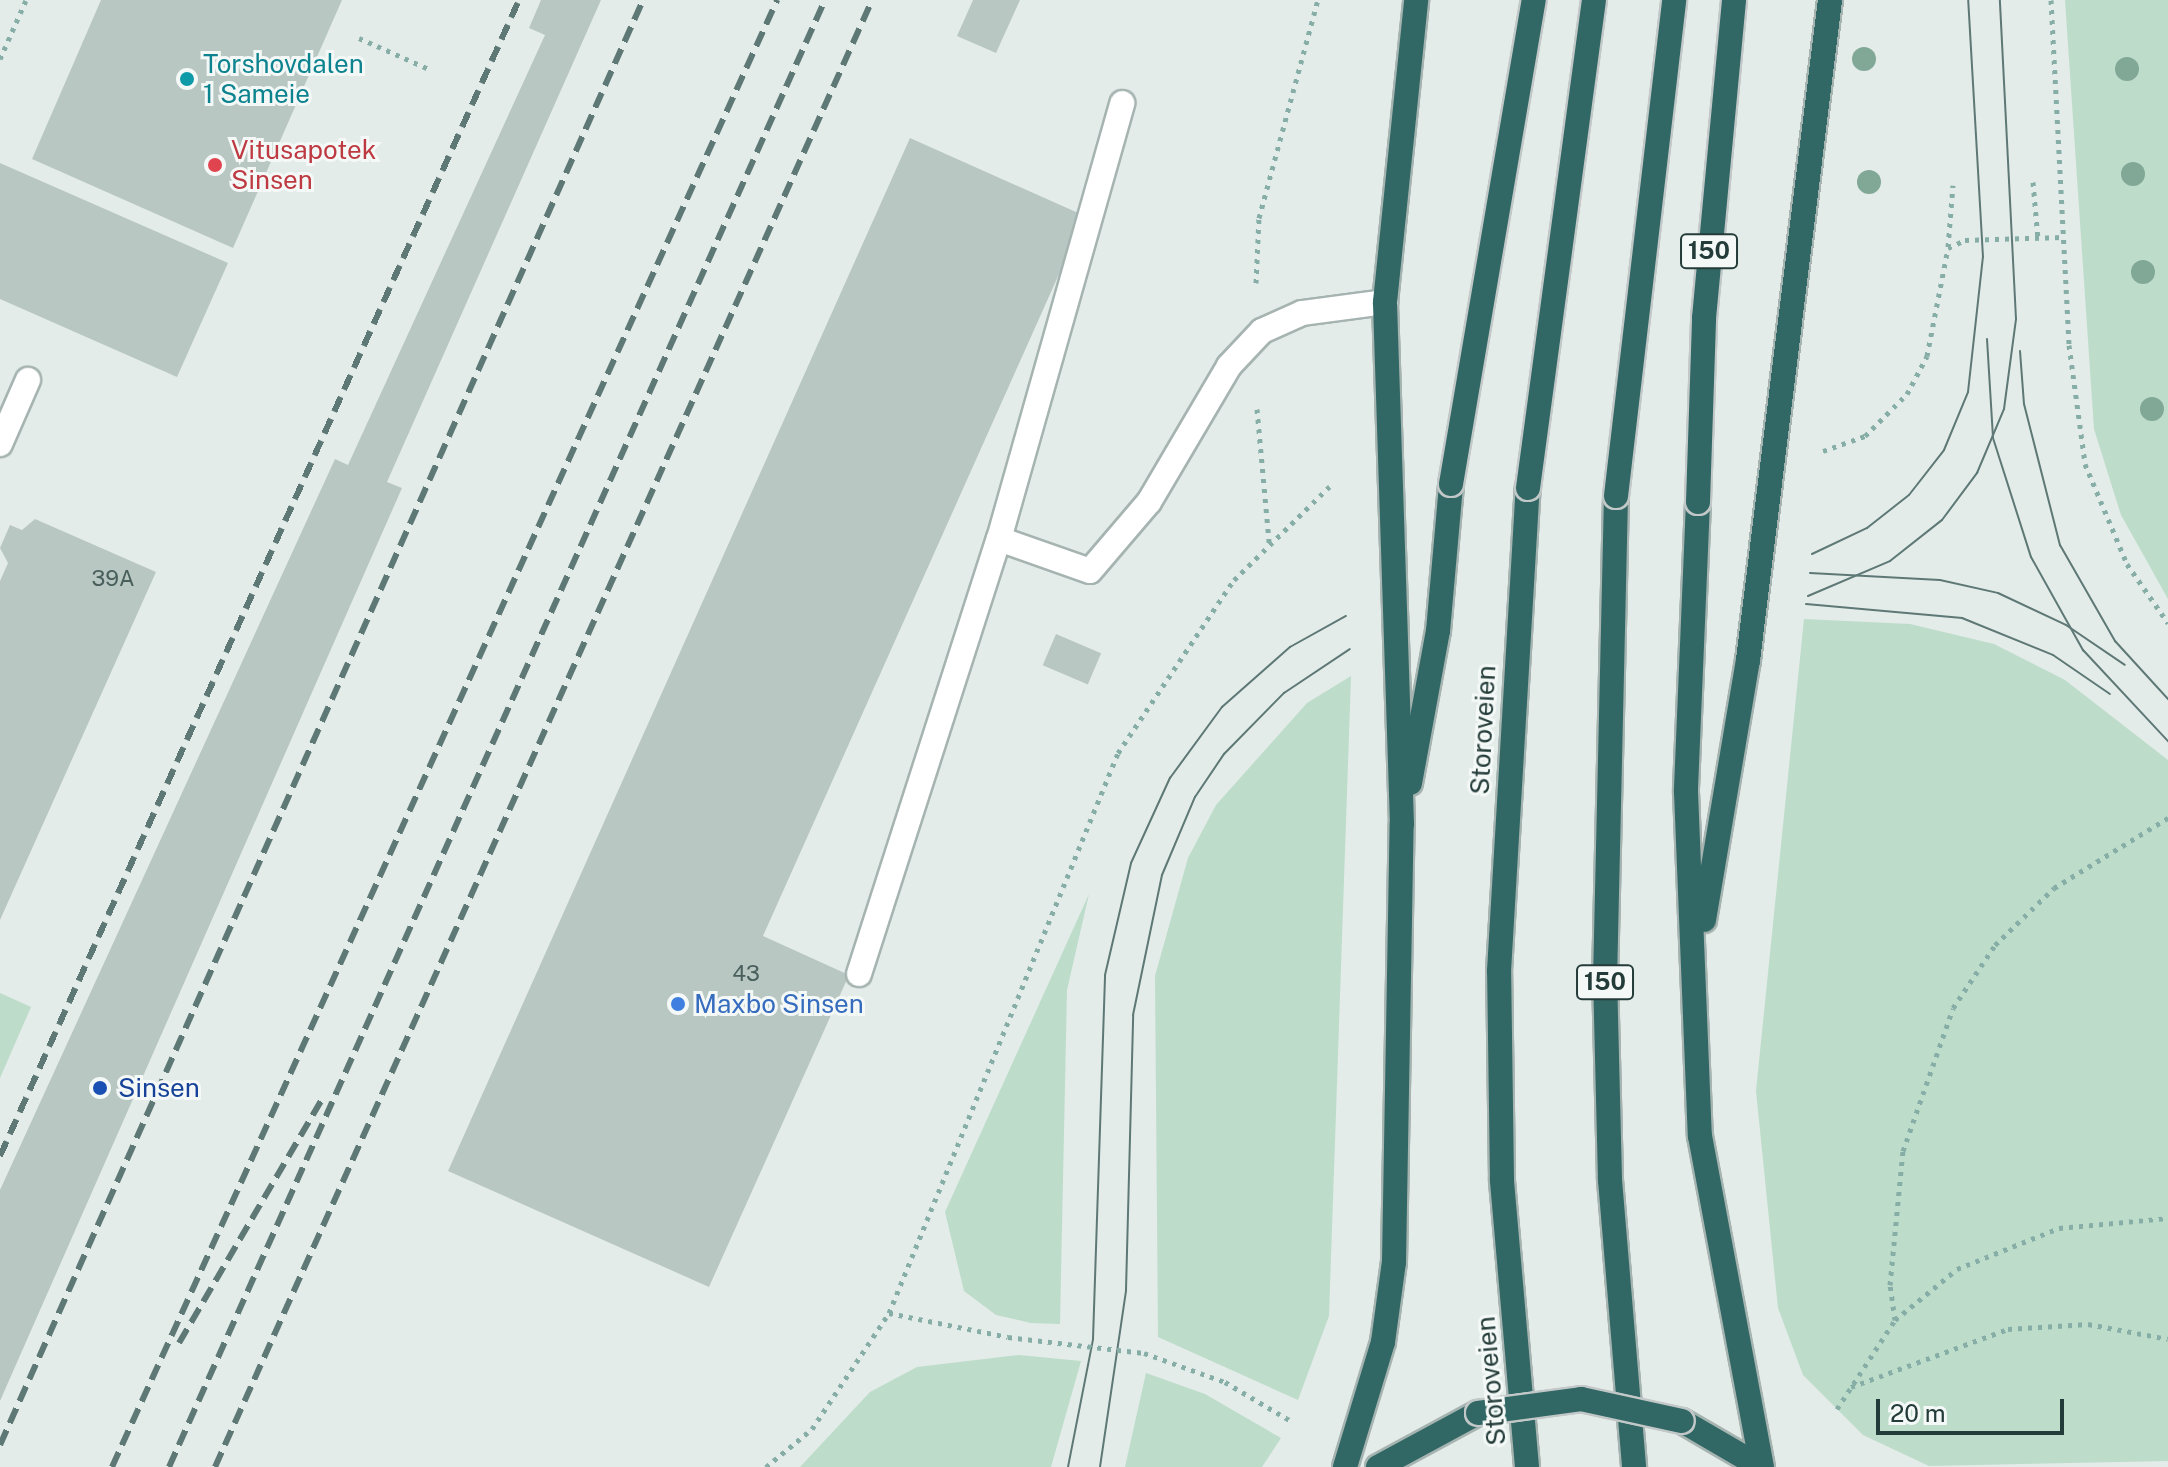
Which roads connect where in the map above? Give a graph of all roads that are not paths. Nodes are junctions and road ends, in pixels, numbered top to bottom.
1 (1416, 0) edge
2 (1534, 0) edge
3 (1594, 0) edge
4 (1674, 0) edge
5 (1734, 0) edge
6 (1830, 0) edge
7 (1122, 103) dead end
8 (1385, 302) junction
9 (28, 380) dead end
10 (0, 444) edge
11 (999, 539) junction
12 (1402, 824) junction
13 (1697, 961) junction
14 (859, 974) dead end
15 (1345, 1467) edge
16 (1378, 1467) edge
17 (1527, 1467) edge
18 (1634, 1467) edge
19 (1761, 1467) edge

1 - 8 highway
2 - 12 highway, bridge
3 - 17 highway, Storoveien, bridge
4 - 18 highway, 150, bridge
5 - 13 highway, 150, bridge
6 - 13 highway, 150
7 - 11 lane
8 - 11 lane
8 - 12 highway
9 - 10 lane
11 - 14 lane
12 - 15 highway
13 - 19 highway, 150
16 - 19 highway, bridge

